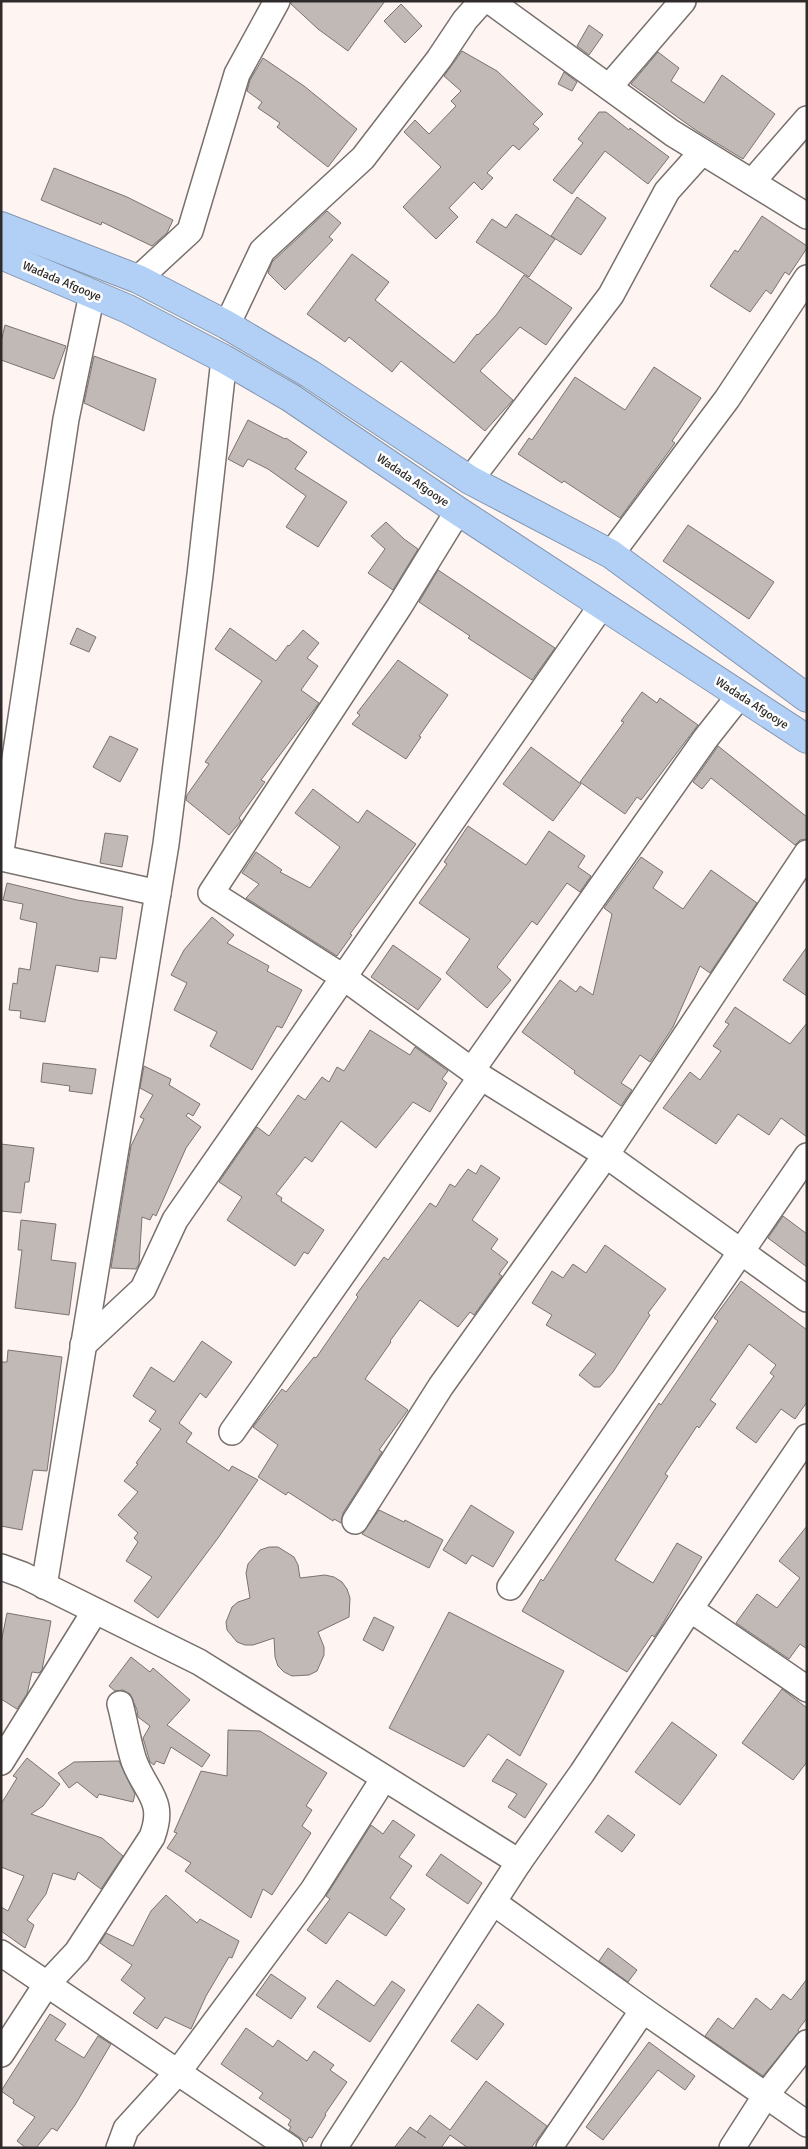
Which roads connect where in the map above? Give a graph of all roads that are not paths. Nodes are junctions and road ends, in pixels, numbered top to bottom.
1 (277, 1) edge
2 (482, 1) edge
3 (490, 1) edge
4 (683, 1) edge
5 (609, 87) junction
6 (807, 119) edge
7 (702, 152) junction
8 (752, 182) junction
9 (807, 216) edge
10 (1, 226) edge
11 (1, 255) edge
12 (807, 278) edge
13 (138, 279) junction
14 (92, 294) junction
15 (227, 325) junction
16 (224, 359) junction
17 (470, 480) junction
18 (458, 511) junction
19 (611, 554) junction
20 (602, 605) junction
21 (740, 696) junction
22 (807, 698) edge
23 (807, 739) edge
24 (1, 851) edge
25 (807, 853) edge
26 (1, 858) edge
27 (158, 893) junction
28 (343, 977) junction
29 (477, 1074) junction
30 (606, 1155) junction
31 (807, 1156) edge
32 (741, 1252) junction
33 (807, 1299) edge
34 (83, 1345) junction
35 (232, 1432) dead end
36 (807, 1437) edge
37 (355, 1521) dead end
38 (1, 1567) edge
39 (44, 1586) junction
40 (510, 1587) dead end
41 (690, 1609) junction
42 (96, 1611) junction
43 (807, 1690) edge
44 (120, 1704) dead end
45 (1, 1762) edge
46 (384, 1778) junction
47 (520, 1862) junction
48 (493, 1902) junction
49 (1, 1953) edge
50 (46, 1985) junction
51 (642, 2010) junction
52 (807, 2043) edge
53 (1, 2054) edge
54 (178, 2072) junction
55 (766, 2095) junction
56 (807, 2124) edge
57 (119, 2148) edge
58 (290, 2148) edge
59 (334, 2148) edge
60 (549, 2148) edge
61 (732, 2148) edge

1 - 13 street
2 - 15 street
3 - 5 street
4 - 5 street
5 - 7 street
6 - 8 street
7 - 8 street
7 - 17 street
8 - 9 street
10 - 13 highway
11 - 14 highway, Wadada Afgooye
12 - 19 street
13 - 15 highway
14 - 16 highway, Wadada Afgooye
14 - 24 street
15 - 17 highway
16 - 18 highway, Wadada Afgooye
16 - 27 street
17 - 19 highway
18 - 20 highway, Wadada Afgooye
18 - 28 street
19 - 22 highway
20 - 21 highway, Wadada Afgooye
20 - 28 street
21 - 23 highway, Wadada Afgooye
21 - 29 street
25 - 30 street
26 - 27 street
27 - 34 street
28 - 29 street
28 - 34 street
29 - 30 street
29 - 35 street
30 - 32 street
30 - 37 street
31 - 32 street
32 - 33 street
32 - 40 street
34 - 39 street
36 - 41 street
38 - 39 street
39 - 42 street
41 - 43 street
41 - 47 street
42 - 45 street
42 - 46 street
44 - 50 street
46 - 47 street
46 - 54 street
47 - 48 street
48 - 51 street
48 - 59 street
49 - 50 street
50 - 53 street
50 - 54 street
51 - 55 street
51 - 60 street
52 - 55 street
54 - 57 street
54 - 58 street
55 - 56 street
55 - 61 street

